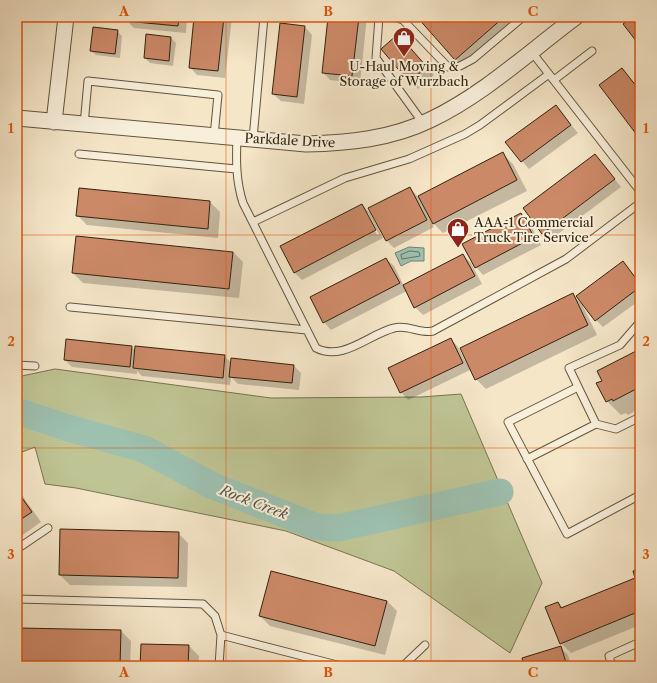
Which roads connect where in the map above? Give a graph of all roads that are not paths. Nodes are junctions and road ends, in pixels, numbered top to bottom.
1 (66, 17) edge
2 (264, 17) edge
3 (380, 17) edge
4 (394, 17) edge
5 (522, 17) edge
6 (576, 17) edge
7 (531, 51) junction
8 (592, 51) dead end
9 (549, 74) junction
10 (554, 80) junction
11 (17, 118) edge
12 (54, 122) junction
13 (423, 123) junction
14 (84, 124) junction
15 (214, 136) junction
16 (237, 138) junction
17 (253, 139) junction
18 (79, 154) dead end
19 (236, 169) junction
20 (640, 191) edge
21 (640, 203) edge
22 (253, 222) junction
23 (70, 307) dead end
24 (640, 322) edge
25 (307, 330) junction
26 (17, 365) edge
27 (36, 366) dead end
28 (578, 387) junction
29 (640, 417) edge
30 (596, 424) junction
31 (527, 459) junction
32 (640, 495) edge
33 (48, 528) dead end
34 (17, 549) edge
35 (17, 599) edge
36 (222, 635) junction
37 (640, 642) edge
38 (425, 645) dead end
39 (219, 666) edge
40 (341, 666) edge
41 (403, 666) edge
42 (612, 666) edge

1 - 12 street
2 - 17 lane
3 - 13 lane
4 - 5 lane
6 - 7 street, Parkdale Drive
7 - 9 lane
7 - 13 street, Parkdale Drive
8 - 10 lane
9 - 10 lane
9 - 22 lane
10 - 20 lane
11 - 12 street, Parkdale Drive
12 - 14 street, Parkdale Drive
13 - 17 street, Parkdale Drive
14 - 15 street, Parkdale Drive
14 - 15 lane
15 - 16 street, Parkdale Drive
16 - 17 street, Parkdale Drive
16 - 19 lane
18 - 19 lane
19 - 22 lane
21 - 25 lane
22 - 25 lane
23 - 25 lane
24 - 28 lane
26 - 27 lane
28 - 30 lane
28 - 31 lane
29 - 30 lane
30 - 31 lane
31 - 32 lane
33 - 34 lane
35 - 36 lane
36 - 39 lane
36 - 40 lane
37 - 42 lane
38 - 41 lane

